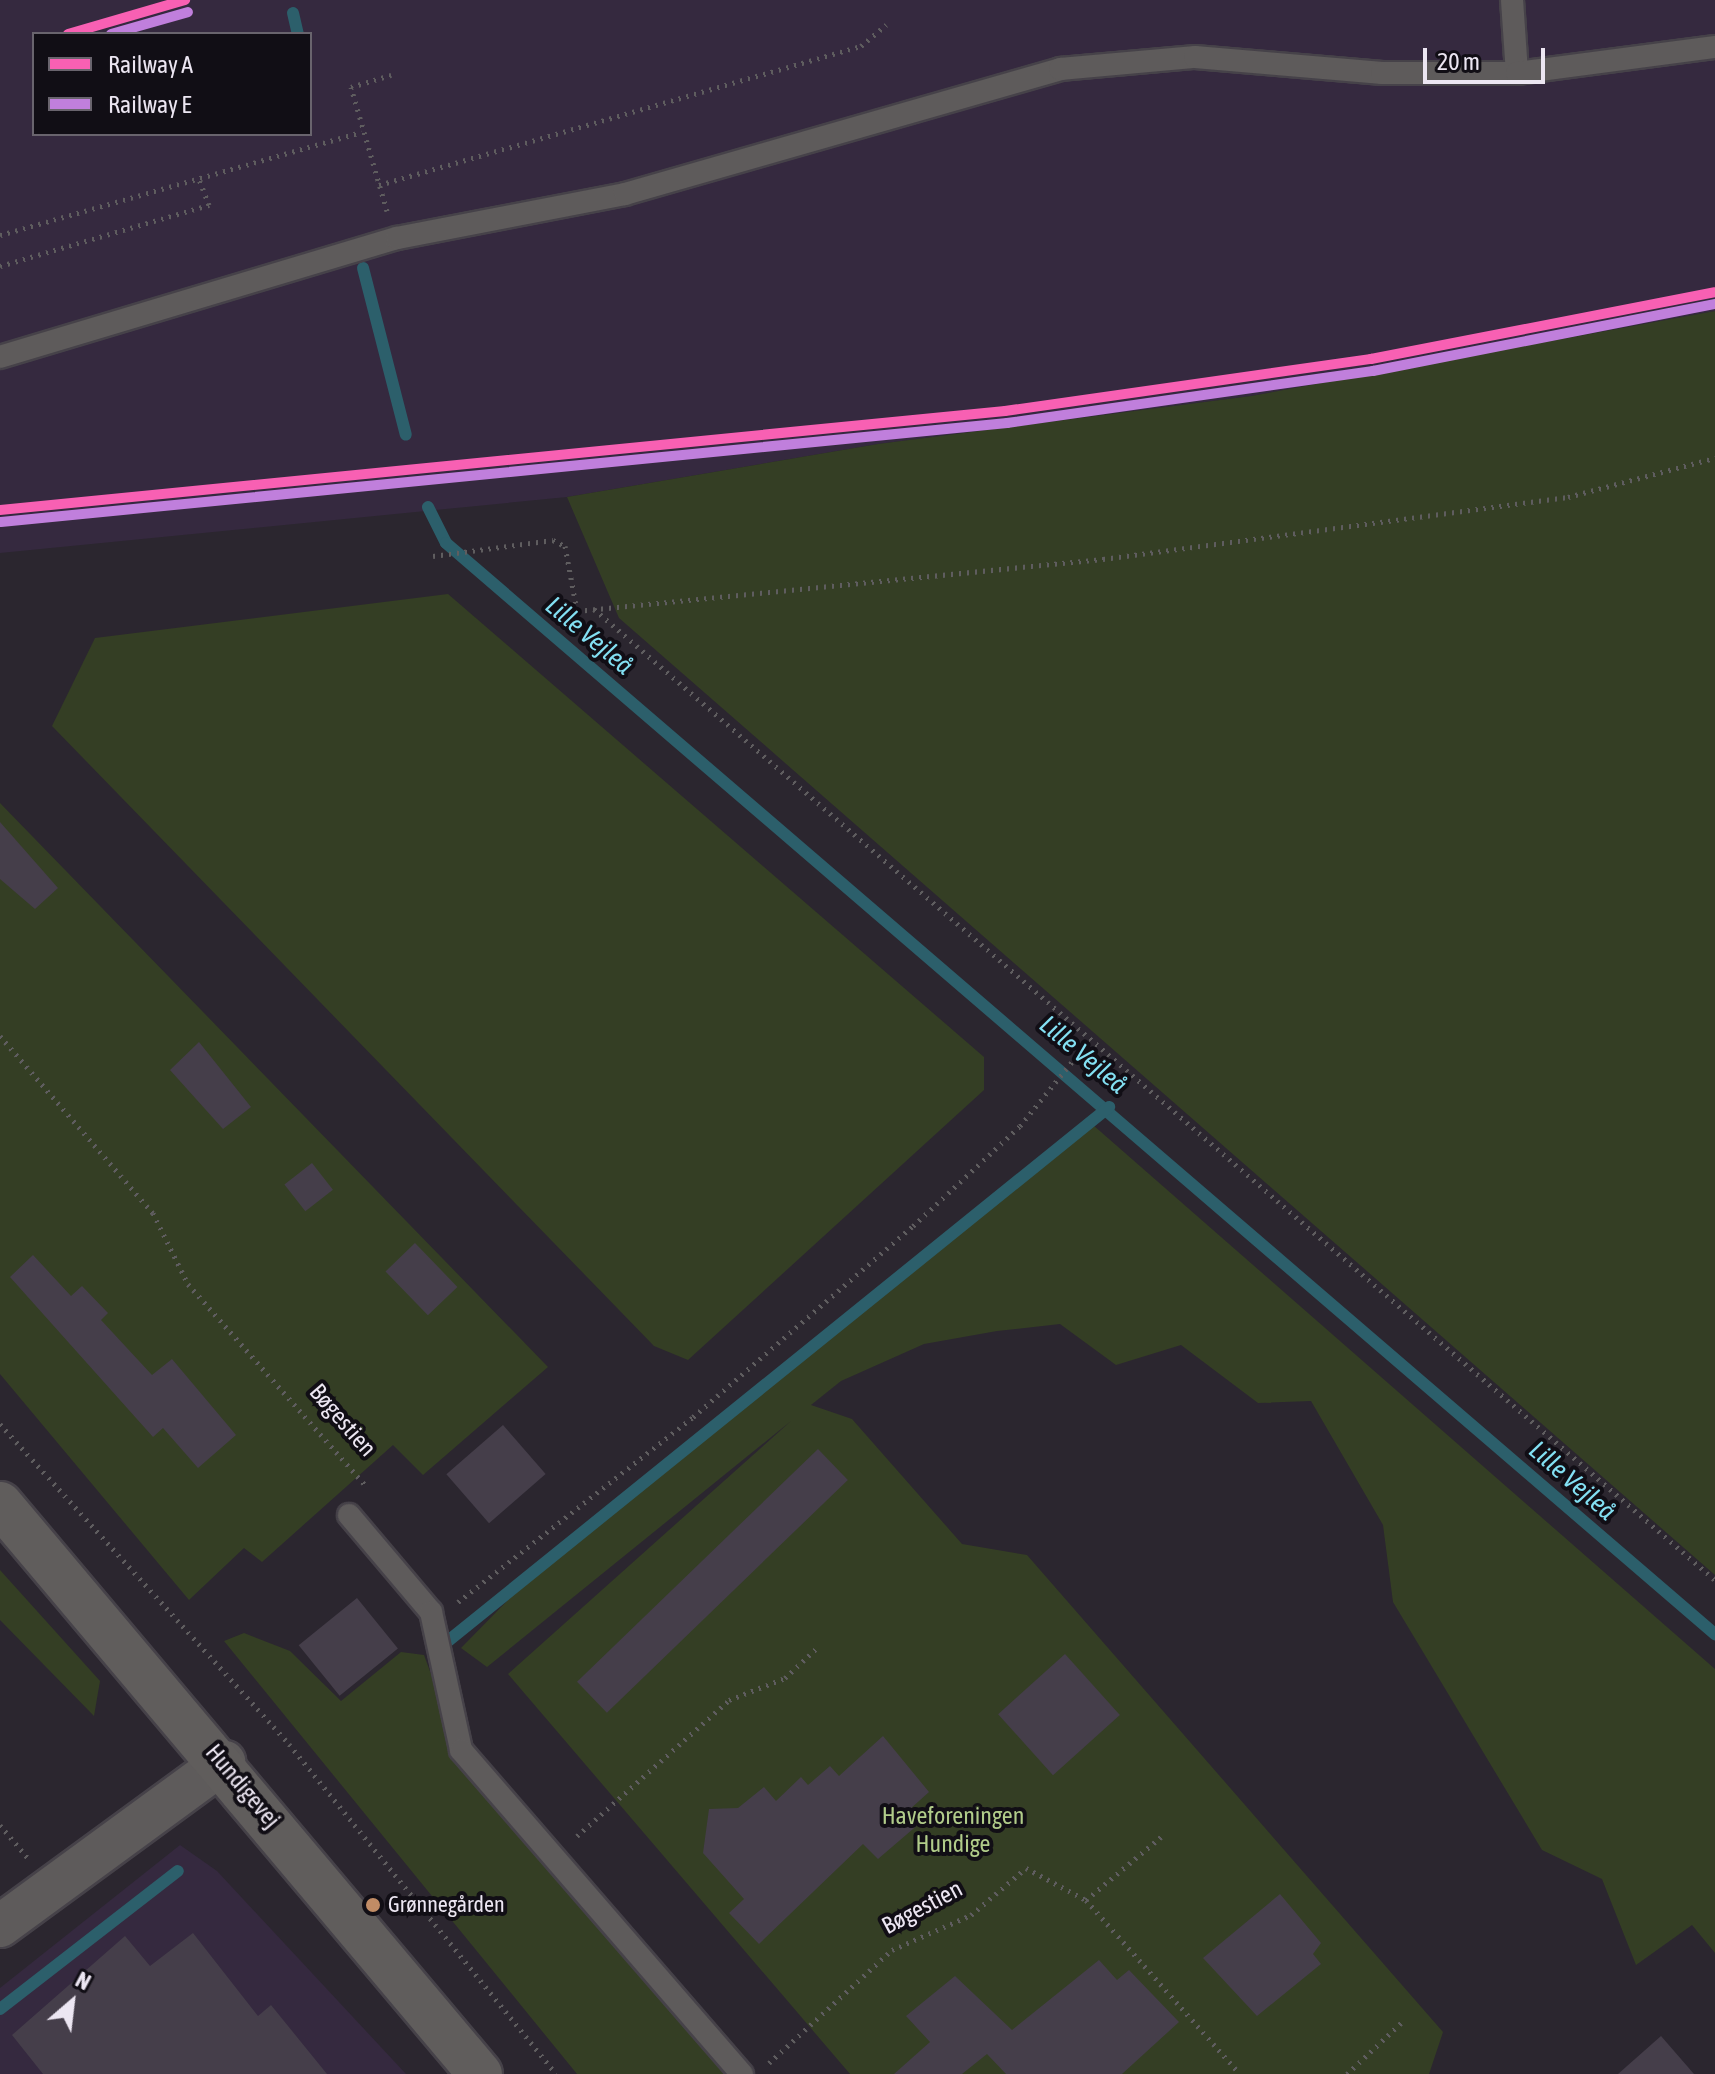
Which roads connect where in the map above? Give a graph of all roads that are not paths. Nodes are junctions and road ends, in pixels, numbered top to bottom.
1 (1512, 0) edge
2 (1715, 47) edge
3 (1517, 73) junction
4 (0, 357) edge
5 (0, 1504) edge
6 (349, 1515) road end
7 (224, 1762) junction
8 (0, 1926) edge
9 (480, 2074) edge
10 (742, 2074) edge

1 - 3 lane
2 - 3 lane
3 - 4 lane
5 - 7 street, Hundigevej
6 - 10 lane
7 - 8 street
7 - 9 street, Hundigevej

